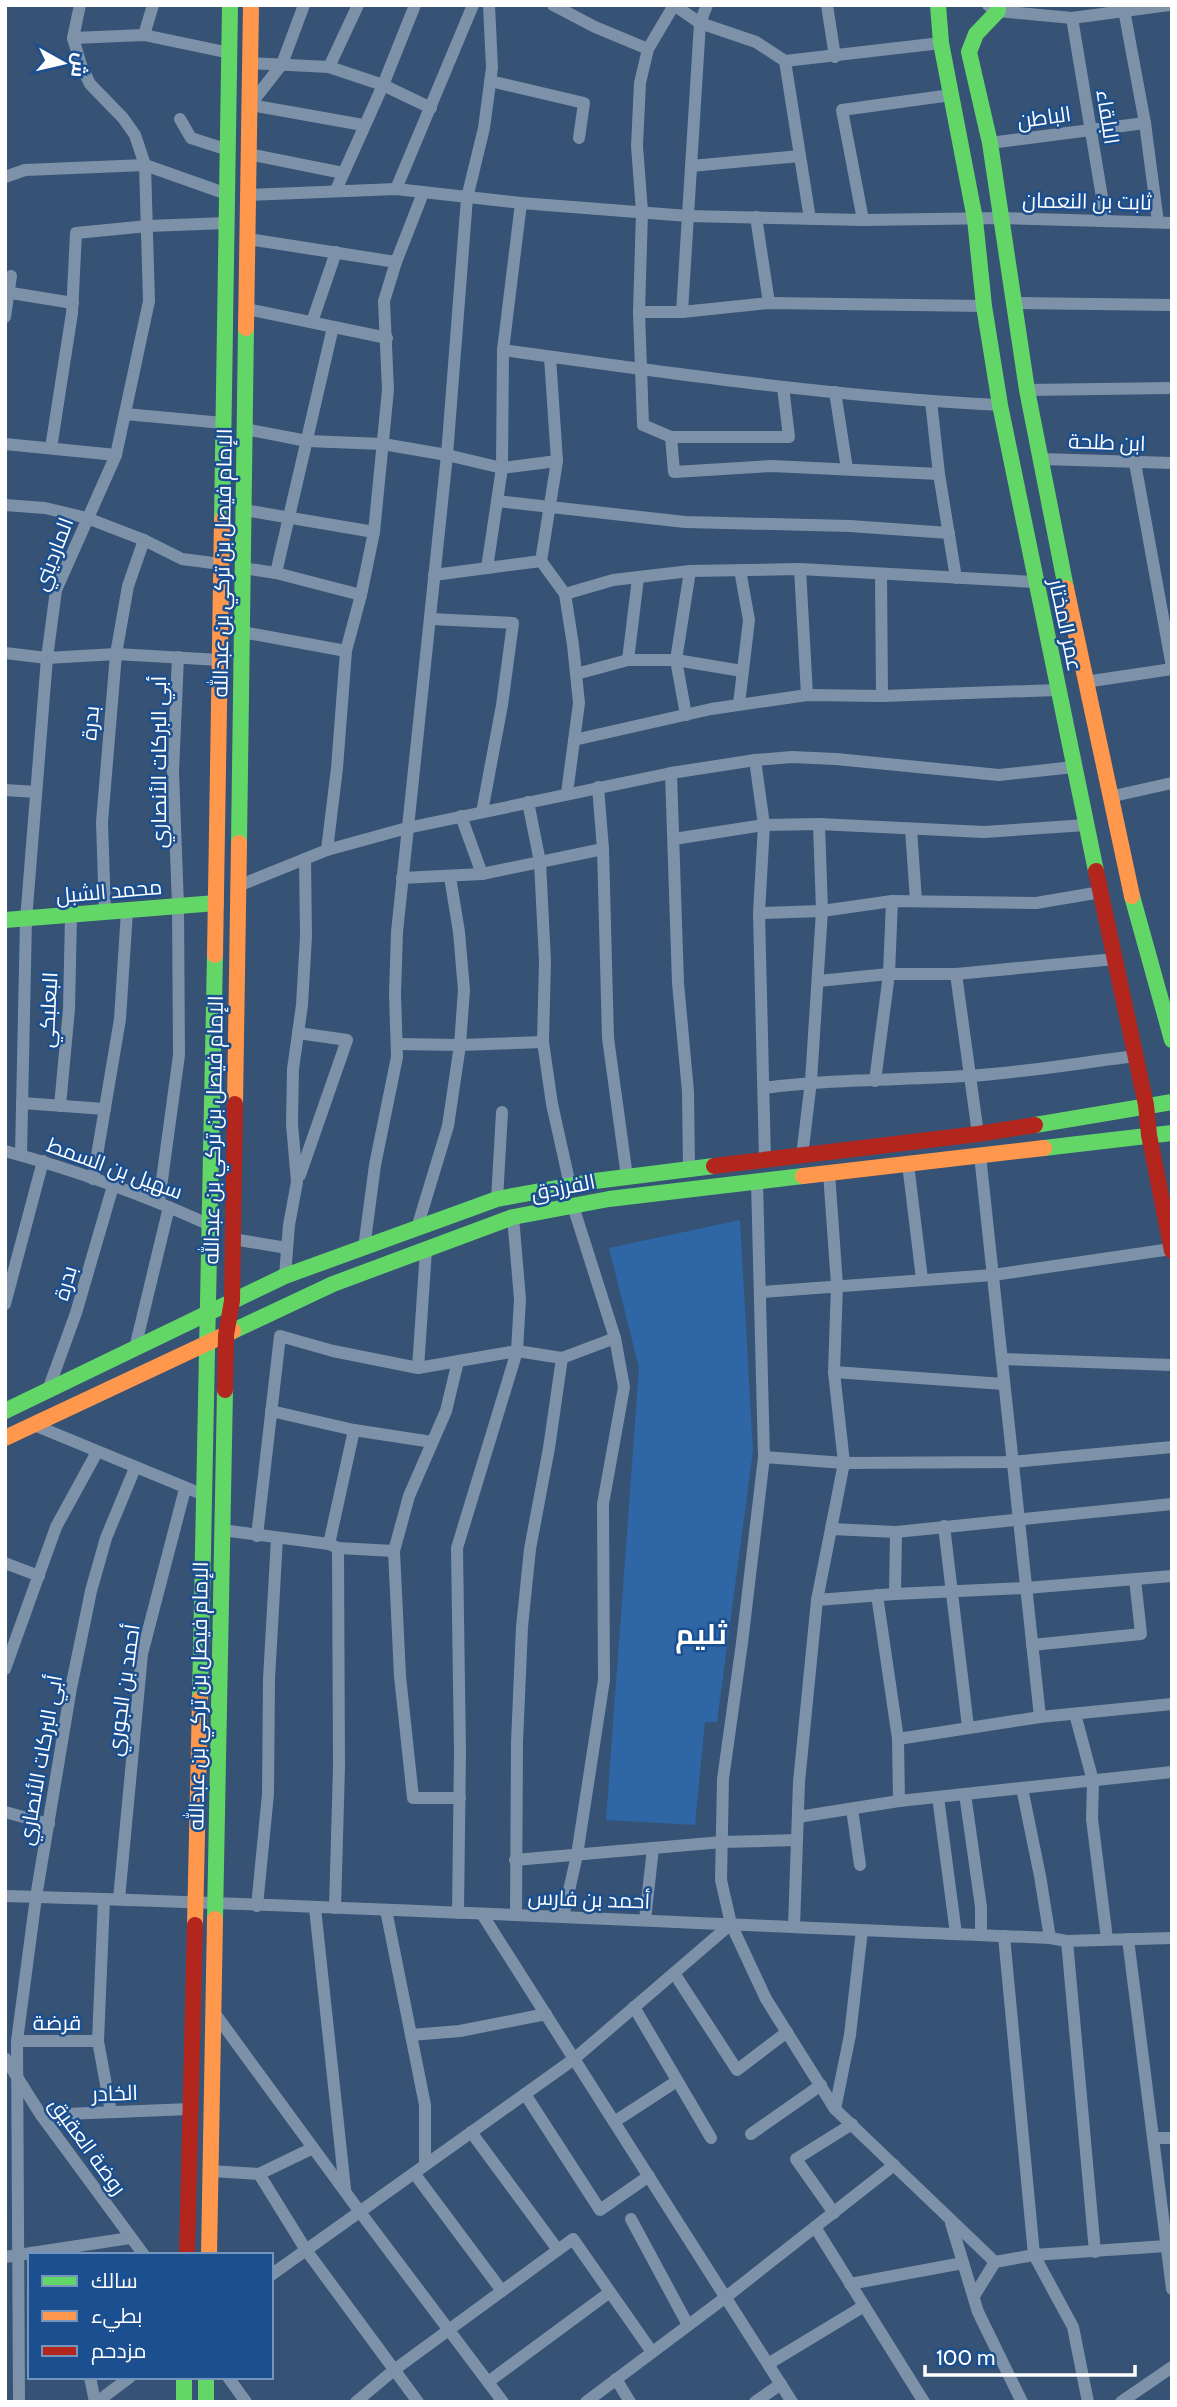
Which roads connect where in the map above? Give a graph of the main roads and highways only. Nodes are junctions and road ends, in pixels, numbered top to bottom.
1 (230, 5) edge
2 (251, 5) edge
3 (937, 5) edge
4 (996, 7) edge
5 (216, 903) junction
6 (5, 920) edge
7 (1172, 1040) edge
8 (1172, 1102) edge
9 (1146, 1105) junction
10 (1172, 1133) edge
11 (1149, 1135) junction
12 (1172, 1250) edge
13 (232, 1301) junction
14 (209, 1312) junction
15 (226, 1335) junction
16 (208, 1343) junction
17 (8, 1405) edge
18 (5, 1438) edge
19 (187, 2253) edge
20 (209, 2253) edge
21 (184, 2379) edge
22 (206, 2379) edge
23 (184, 2402) edge
24 (206, 2402) edge

1 - 5 main road, الإمام فيصل بن تركي بن عبدالله
2 - 13 main road, الإمام فيصل بن تركي بن عبدالله
3 - 9 main road, عمر المختار
4 - 7 main road, عمر المختار
5 - 6 main road, محمد الشبل
5 - 14 main road, الإمام فيصل بن تركي بن عبدالله
8 - 9 main road, الفرزدق
9 - 11 main road, عمر المختار
9 - 13 main road, الفرزدق
10 - 11 main road, الفرزدق
11 - 12 main road, عمر المختار
11 - 15 main road, الفرزدق
13 - 14 main road, الفرزدق
13 - 15 main road, الإمام فيصل بن تركي بن عبدالله
14 - 16 main road, الإمام فيصل بن تركي بن عبدالله
14 - 17 main road, الفرزدق
15 - 16 main road, الفرزدق
15 - 20 main road, الإمام فيصل بن تركي بن عبدالله
16 - 18 main road, الفرزدق
16 - 19 main road, الإمام فيصل بن تركي بن عبدالله
21 - 23 main road
22 - 24 main road

